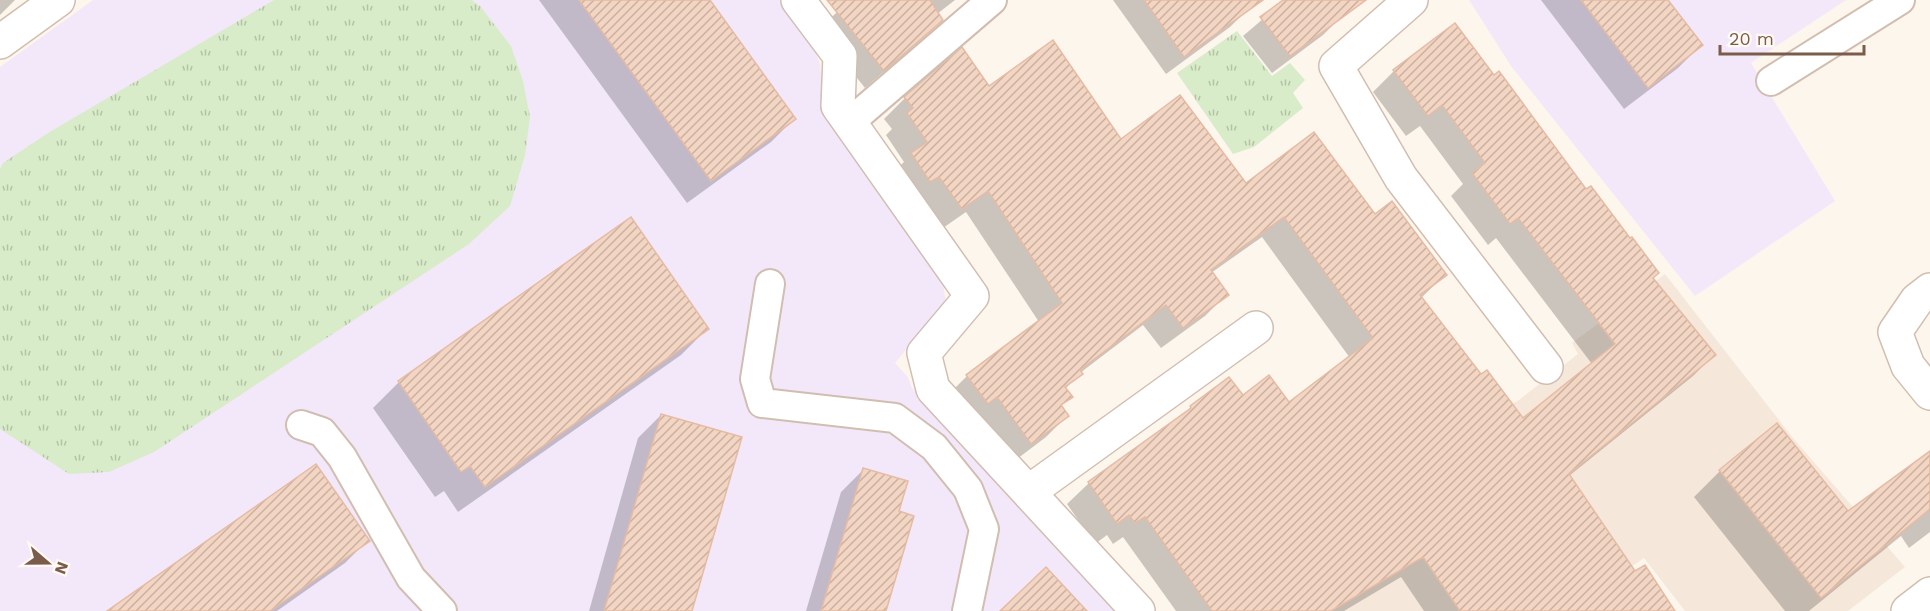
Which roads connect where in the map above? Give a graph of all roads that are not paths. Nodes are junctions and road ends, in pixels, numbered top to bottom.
1 (58, 0) edge
2 (798, 0) edge
3 (992, 0) edge
4 (1411, 0) edge
5 (1900, 0) edge
6 (0, 42) edge
7 (1771, 81) dead end
8 (850, 122) junction
9 (770, 284) dead end
10 (1930, 290) edge
11 (1256, 328) dead end
12 (1546, 367) dead end
13 (1930, 393) edge
14 (301, 425) dead end
15 (1030, 491) junction
16 (1930, 594) edge
17 (442, 611) edge
18 (967, 611) edge
19 (1138, 611) edge
20 (1908, 611) edge

1 - 6 street
2 - 8 street
3 - 8 lane
4 - 12 street
5 - 7 lane
8 - 15 street
9 - 18 lane
10 - 13 street
11 - 15 street
14 - 17 lane
15 - 19 street
16 - 20 street

